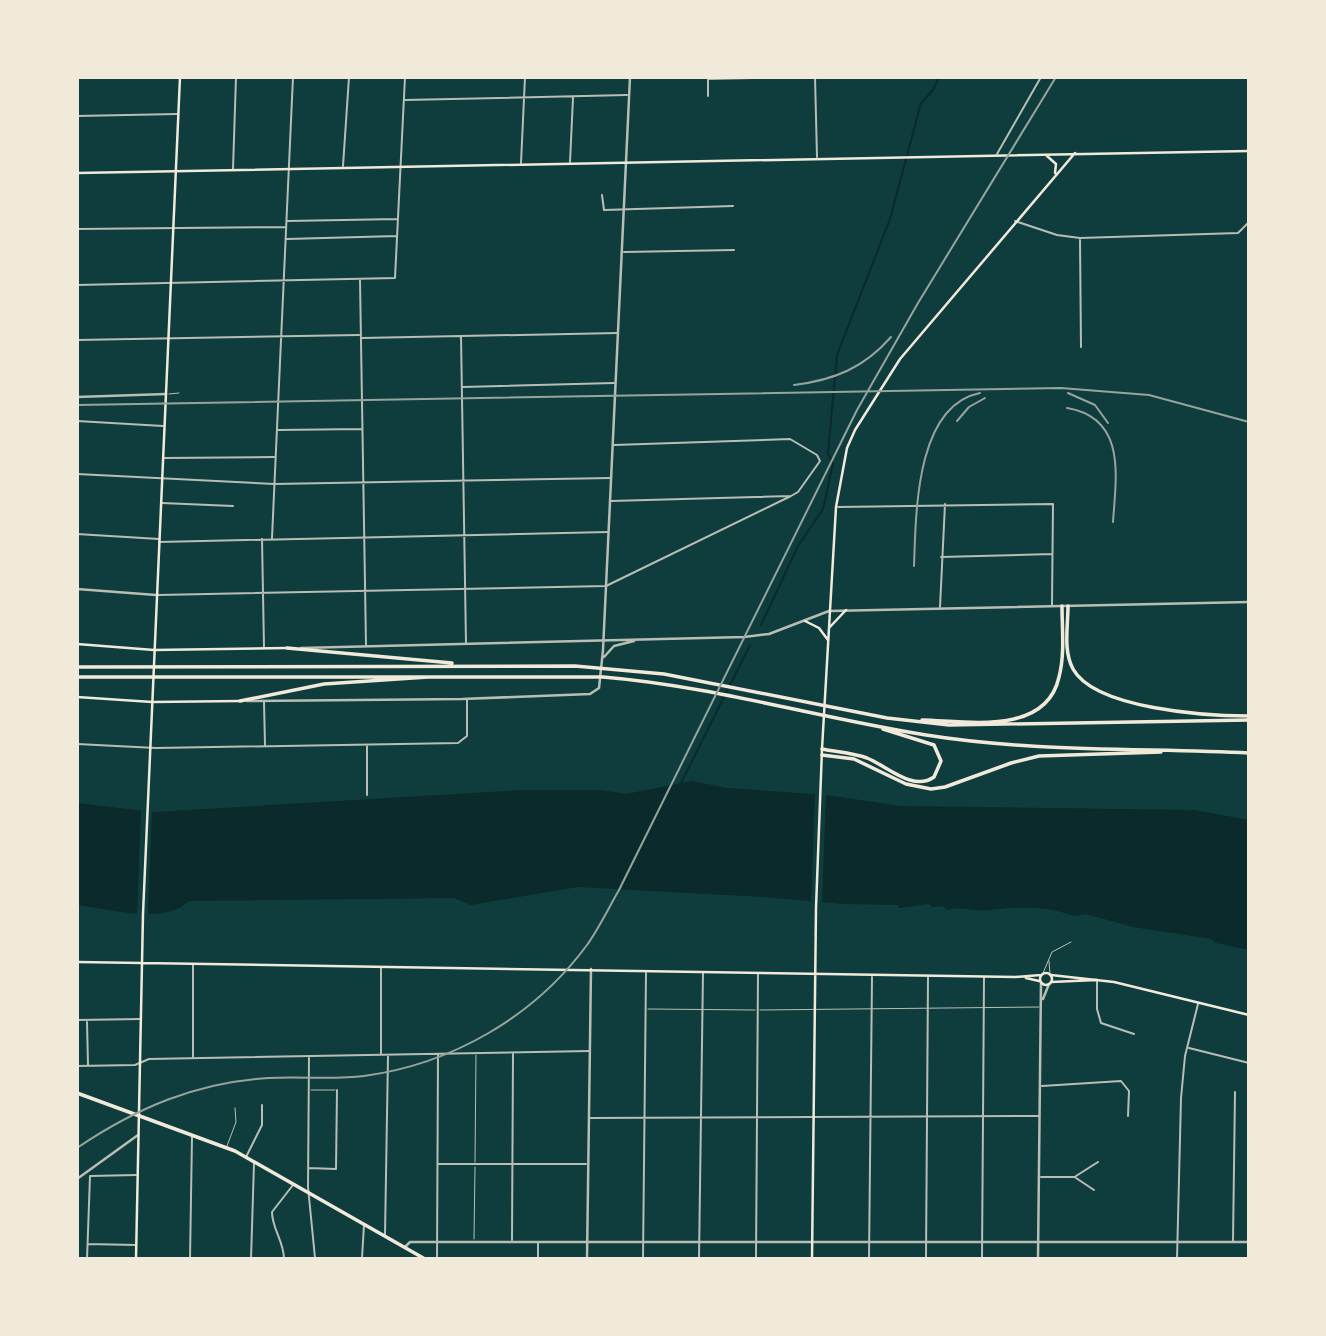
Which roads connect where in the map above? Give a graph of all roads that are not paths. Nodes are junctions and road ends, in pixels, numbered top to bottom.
1 (180, 77) edge
2 (236, 77) edge
3 (293, 77) edge
4 (349, 77) edge
5 (405, 77) edge
6 (525, 77) edge
7 (630, 77) edge
8 (791, 77) edge
9 (815, 77) edge
10 (1041, 77) edge
11 (708, 78) edge
12 (629, 95) junction
13 (573, 96) junction
14 (708, 96) dead end
15 (524, 97) junction
16 (404, 100) junction
17 (1249, 106) edge
18 (179, 114) junction
19 (77, 116) edge
20 (1248, 151) edge
21 (1075, 153) junction
22 (1045, 154) junction
23 (996, 155) junction
24 (817, 158) junction
25 (570, 163) junction
26 (626, 163) junction
27 (521, 164) junction
28 (401, 166) junction
29 (343, 167) junction
30 (289, 169) junction
31 (233, 170) junction
32 (177, 171) junction
33 (77, 173) edge
34 (1053, 178) junction
35 (602, 195) dead end
36 (733, 206) dead end
37 (624, 208) junction
38 (399, 219) junction
39 (286, 221) junction
40 (1015, 221) junction
41 (174, 227) junction
42 (286, 227) junction
43 (77, 229) edge
44 (398, 236) junction
45 (1080, 238) junction
46 (286, 239) junction
47 (734, 250) dead end
48 (623, 252) junction
49 (360, 280) junction
50 (283, 281) junction
51 (171, 283) junction
52 (77, 285) edge
53 (619, 333) junction
54 (282, 336) junction
55 (461, 336) junction
56 (360, 337) junction
57 (169, 338) junction
58 (77, 340) edge
59 (1081, 347) dead end
60 (616, 383) junction
61 (461, 387) junction
62 (179, 393) dead end
63 (166, 394) junction
64 (77, 397) edge
65 (77, 421) edge
66 (164, 426) junction
67 (362, 429) junction
68 (276, 430) junction
69 (613, 445) junction
70 (275, 457) junction
71 (163, 458) junction
72 (77, 474) edge
73 (612, 478) junction
74 (162, 479) junction
75 (464, 481) junction
76 (363, 483) junction
77 (274, 484) junction
78 (791, 496) junction
79 (610, 501) junction
80 (161, 503) junction
81 (945, 504) junction
82 (233, 506) dead end
83 (836, 507) junction
84 (609, 532) junction
85 (77, 534) edge
86 (465, 535) junction
87 (364, 536) junction
88 (262, 538) junction
89 (272, 538) junction
90 (159, 540) junction
91 (1053, 554) junction
92 (942, 557) junction
93 (606, 586) junction
94 (77, 589) edge
95 (466, 589) junction
96 (365, 591) junction
97 (262, 593) junction
98 (156, 595) junction
99 (1249, 602) edge
100 (1052, 606) junction
101 (1062, 606) junction
102 (1068, 606) junction
103 (940, 608) junction
104 (846, 610) junction
105 (829, 611) junction
106 (805, 621) junction
107 (829, 628) junction
108 (644, 639) junction
109 (828, 640) junction
110 (604, 641) junction
111 (77, 644) edge
112 (466, 644) junction
113 (366, 646) junction
114 (264, 648) junction
115 (287, 648) junction
116 (154, 650) junction
117 (603, 660) junction
118 (475, 665) junction
119 (77, 667) edge
120 (439, 676) junction
121 (77, 677) edge
122 (77, 697) edge
123 (467, 698) junction
124 (240, 701) junction
125 (264, 701) junction
126 (152, 702) junction
127 (1249, 718) edge
128 (901, 720) junction
129 (864, 724) junction
130 (77, 744) edge
131 (367, 745) junction
132 (265, 747) junction
133 (149, 748) junction
134 (822, 749) junction
135 (1182, 750) junction
136 (1249, 753) edge
137 (822, 755) junction
138 (367, 795) dead end
139 (1071, 942) dead end
140 (1048, 959) junction
141 (143, 961) junction
142 (77, 962) edge
143 (193, 963) junction
144 (381, 966) junction
145 (591, 969) junction
146 (646, 970) junction
147 (703, 971) junction
148 (758, 973) junction
149 (815, 974) junction
150 (872, 974) junction
151 (1042, 974) junction
152 (1051, 975) junction
153 (928, 976) junction
154 (984, 977) junction
155 (1022, 977) junction
156 (1064, 979) junction
157 (1097, 980) junction
158 (1041, 982) junction
159 (1050, 983) junction
160 (1042, 1002) junction
161 (1199, 1003) junction
162 (984, 1007) junction
163 (815, 1008) junction
164 (872, 1008) junction
165 (928, 1008) junction
166 (1042, 1008) junction
167 (646, 1009) junction
168 (702, 1009) junction
169 (758, 1010) junction
170 (1249, 1015) edge
171 (142, 1019) junction
172 (77, 1020) edge
173 (87, 1020) junction
174 (1134, 1034) dead end
175 (1188, 1048) junction
176 (590, 1051) junction
177 (475, 1052) junction
178 (513, 1052) junction
179 (438, 1053) junction
180 (381, 1055) junction
181 (388, 1055) junction
182 (309, 1056) junction
183 (192, 1058) junction
184 (142, 1062) junction
185 (1249, 1063) edge
186 (77, 1066) edge
187 (88, 1066) junction
188 (1041, 1086) junction
189 (309, 1090) junction
190 (337, 1090) joint
191 (1235, 1092) dead end
192 (77, 1093) edge
193 (262, 1105) dead end
194 (235, 1108) dead end
195 (140, 1115) junction
196 (983, 1116) junction
197 (1040, 1116) junction
198 (1128, 1116) dead end
199 (645, 1117) junction
200 (757, 1117) junction
201 (814, 1117) junction
202 (870, 1117) junction
203 (926, 1117) junction
204 (589, 1118) junction
205 (700, 1118) junction
206 (138, 1135) junction
207 (192, 1135) junction
208 (226, 1147) junction
209 (245, 1157) junction
210 (255, 1162) junction
211 (1098, 1162) dead end
212 (437, 1164) junction
213 (475, 1164) junction
214 (512, 1164) junction
215 (588, 1164) junction
216 (308, 1168) junction
217 (137, 1175) junction
218 (1040, 1177) junction
219 (1075, 1177) junction
220 (77, 1180) edge
221 (294, 1185) junction
222 (1094, 1190) dead end
223 (310, 1194) junction
224 (364, 1224) junction
225 (385, 1236) junction
226 (869, 1240) junction
227 (925, 1240) junction
228 (981, 1240) junction
229 (1039, 1240) junction
230 (643, 1241) junction
231 (699, 1241) junction
232 (756, 1241) junction
233 (812, 1241) junction
234 (1179, 1241) junction
235 (1233, 1241) junction
236 (437, 1242) junction
237 (474, 1242) junction
238 (512, 1242) junction
239 (538, 1242) junction
240 (587, 1242) junction
241 (1249, 1242) edge
242 (87, 1244) junction
243 (136, 1245) junction
244 (405, 1248) junction
245 (316, 1258) edge
246 (87, 1259) edge
247 (136, 1259) edge
248 (190, 1259) edge
249 (251, 1259) edge
250 (284, 1259) edge
251 (292, 1259) edge
252 (362, 1259) edge
253 (425, 1259) edge
254 (437, 1259) edge
255 (538, 1259) edge
256 (587, 1259) edge
257 (643, 1259) edge
258 (699, 1259) edge
259 (756, 1259) edge
260 (812, 1259) edge
261 (869, 1259) edge
262 (926, 1259) edge
263 (982, 1259) edge
264 (1038, 1259) edge
265 (1177, 1259) edge

1 - 18 main road
2 - 31 street
3 - 30 street
4 - 29 street
5 - 16 street
6 - 15 street
7 - 12 street
8 - 11 street
9 - 24 street
10 - 23 street
11 - 14 street
12 - 13 street
12 - 26 street
13 - 15 street
13 - 25 street
15 - 16 street
15 - 27 street
16 - 28 street
17 - 20 street
18 - 19 street
18 - 32 main road
20 - 21 main road
20 - 45 street
21 - 22 main road
21 - 34 main road
22 - 23 main road
22 - 34 main road
23 - 24 main road
24 - 26 main road
25 - 26 main road
25 - 27 main road
26 - 37 street
27 - 28 main road
28 - 29 main road
28 - 38 street
29 - 30 main road
30 - 31 main road
30 - 39 street
31 - 32 main road
32 - 33 main road
32 - 41 main road
34 - 40 main road
35 - 37 street
36 - 37 street
37 - 48 street
38 - 39 street
38 - 44 street
39 - 42 street
40 - 45 street
40 - 83 main road
41 - 42 street
41 - 43 street
41 - 51 main road
42 - 46 street
44 - 46 street
44 - 49 street
45 - 59 street
46 - 50 street
47 - 48 street
48 - 53 street
49 - 50 street
49 - 56 street
50 - 51 street
50 - 54 street
51 - 52 street
51 - 57 main road
53 - 55 street
53 - 60 street
54 - 56 street
54 - 57 street
54 - 68 street
55 - 56 street
55 - 61 street
56 - 67 street
57 - 58 street
57 - 63 main road
60 - 61 street
60 - 69 street
61 - 75 street
62 - 63 lane
63 - 64 street
63 - 66 main road
65 - 66 street
66 - 71 main road
67 - 68 street
67 - 76 street
68 - 70 street
69 - 73 street
69 - 78 street
70 - 71 street
70 - 77 street
71 - 74 main road
72 - 74 street
73 - 75 street
73 - 79 street
74 - 77 street
74 - 80 main road
75 - 76 street
75 - 86 street
76 - 77 street
76 - 87 street
77 - 89 street
78 - 79 street
78 - 93 street
79 - 84 street
80 - 82 street
80 - 90 main road
81 - 83 street
81 - 91 street
81 - 92 street
83 - 105 main road
84 - 86 street
84 - 93 street
85 - 90 street
86 - 87 street
86 - 95 street
87 - 89 street
87 - 96 street
88 - 89 street
88 - 90 street
88 - 97 street
90 - 98 main road
91 - 92 street
91 - 100 street
92 - 103 street
93 - 95 street
93 - 110 street
94 - 98 street
95 - 96 street
95 - 112 street
96 - 97 street
96 - 113 street
97 - 98 street
97 - 114 street
98 - 116 main road
99 - 102 street
100 - 101 street
100 - 103 street
101 - 102 street
101 - 128 main road
102 - 127 main road
103 - 104 street
104 - 105 street
104 - 107 main road
105 - 106 street
105 - 107 main road
106 - 108 street
106 - 109 main road
107 - 109 main road
108 - 110 street
108 - 117 street
109 - 134 main road
110 - 112 street
110 - 117 street
111 - 116 main road
112 - 113 street
113 - 115 street
114 - 115 main road
114 - 116 main road
115 - 118 main road
116 - 126 main road
117 - 123 street
118 - 119 main road
118 - 128 main road
120 - 121 main road
120 - 124 main road
120 - 129 main road
122 - 126 main road
123 - 125 street
123 - 131 street
124 - 125 street
124 - 126 main road
125 - 132 street
126 - 133 main road
127 - 128 main road
129 - 134 main road
129 - 135 main road
130 - 133 street
131 - 132 street
131 - 138 street
132 - 133 street
133 - 141 main road
134 - 137 main road
135 - 136 main road
135 - 137 main road
137 - 149 main road
139 - 140 lane
140 - 151 lane
140 - 152 lane
141 - 142 main road
141 - 143 main road
141 - 171 main road
143 - 144 main road
143 - 183 street
144 - 145 main road
144 - 180 street
145 - 146 main road
145 - 176 street
146 - 147 main road
146 - 167 street
147 - 148 main road
147 - 168 street
148 - 149 main road
148 - 169 street
149 - 150 main road
149 - 163 main road
150 - 153 main road
150 - 164 street
151 - 152 main road
151 - 155 main road
151 - 158 main road
152 - 156 main road
152 - 159 main road
153 - 154 main road
153 - 165 street
154 - 155 main road
154 - 162 street
155 - 158 main road
156 - 157 main road
156 - 159 main road
157 - 161 main road
157 - 174 street
158 - 159 main road
158 - 160 street
159 - 160 street
160 - 166 street
161 - 170 main road
161 - 175 street
162 - 165 lane
162 - 166 lane
162 - 196 street
163 - 164 lane
163 - 169 lane
163 - 201 main road
164 - 165 lane
164 - 202 street
165 - 203 street
166 - 188 street
167 - 168 lane
167 - 199 street
168 - 169 lane
168 - 205 street
169 - 200 street
171 - 173 street
171 - 184 main road
172 - 173 street
173 - 187 street
175 - 185 street
175 - 234 street
176 - 178 street
176 - 204 street
177 - 178 street
177 - 179 street
177 - 213 lane
178 - 214 street
179 - 181 street
179 - 212 street
180 - 181 street
180 - 182 street
181 - 225 street
182 - 183 street
182 - 189 street
183 - 184 street
184 - 187 street
184 - 195 main road
186 - 187 street
188 - 197 street
188 - 198 street
189 - 190 lane
189 - 216 street
190 - 216 street
191 - 235 street
192 - 195 main road
193 - 209 street
194 - 208 lane
195 - 206 main road
195 - 207 main road
196 - 197 street
196 - 203 street
196 - 228 street
197 - 218 street
199 - 204 street
199 - 205 street
199 - 230 street
200 - 201 street
200 - 205 street
200 - 232 street
201 - 202 street
201 - 233 main road
202 - 203 street
202 - 226 street
203 - 227 street
204 - 215 street
205 - 231 street
206 - 217 main road
206 - 220 street
207 - 208 main road
207 - 248 street
208 - 209 main road
209 - 210 main road
210 - 221 main road
210 - 249 street
211 - 219 street
212 - 213 street
212 - 236 street
213 - 214 street
213 - 237 lane
214 - 215 street
214 - 238 street
215 - 240 street
216 - 223 street
217 - 242 street
217 - 243 main road
218 - 219 street
218 - 229 street
219 - 222 street
221 - 223 main road
221 - 250 street
223 - 224 main road
223 - 245 street
224 - 225 main road
224 - 252 street
225 - 244 main road
226 - 227 street
226 - 233 street
226 - 261 street
227 - 228 street
227 - 262 street
228 - 229 street
228 - 263 street
229 - 234 street
229 - 264 street
230 - 231 street
230 - 240 street
230 - 257 street
231 - 232 street
231 - 258 street
232 - 233 street
232 - 259 street
233 - 260 main road
234 - 235 street
234 - 265 street
235 - 241 street
236 - 237 street
236 - 244 street
236 - 254 street
237 - 238 street
238 - 239 street
239 - 240 street
239 - 255 street
240 - 256 street
242 - 243 street
242 - 246 street
243 - 247 main road
244 - 253 main road
245 - 251 street
245 - 252 street

